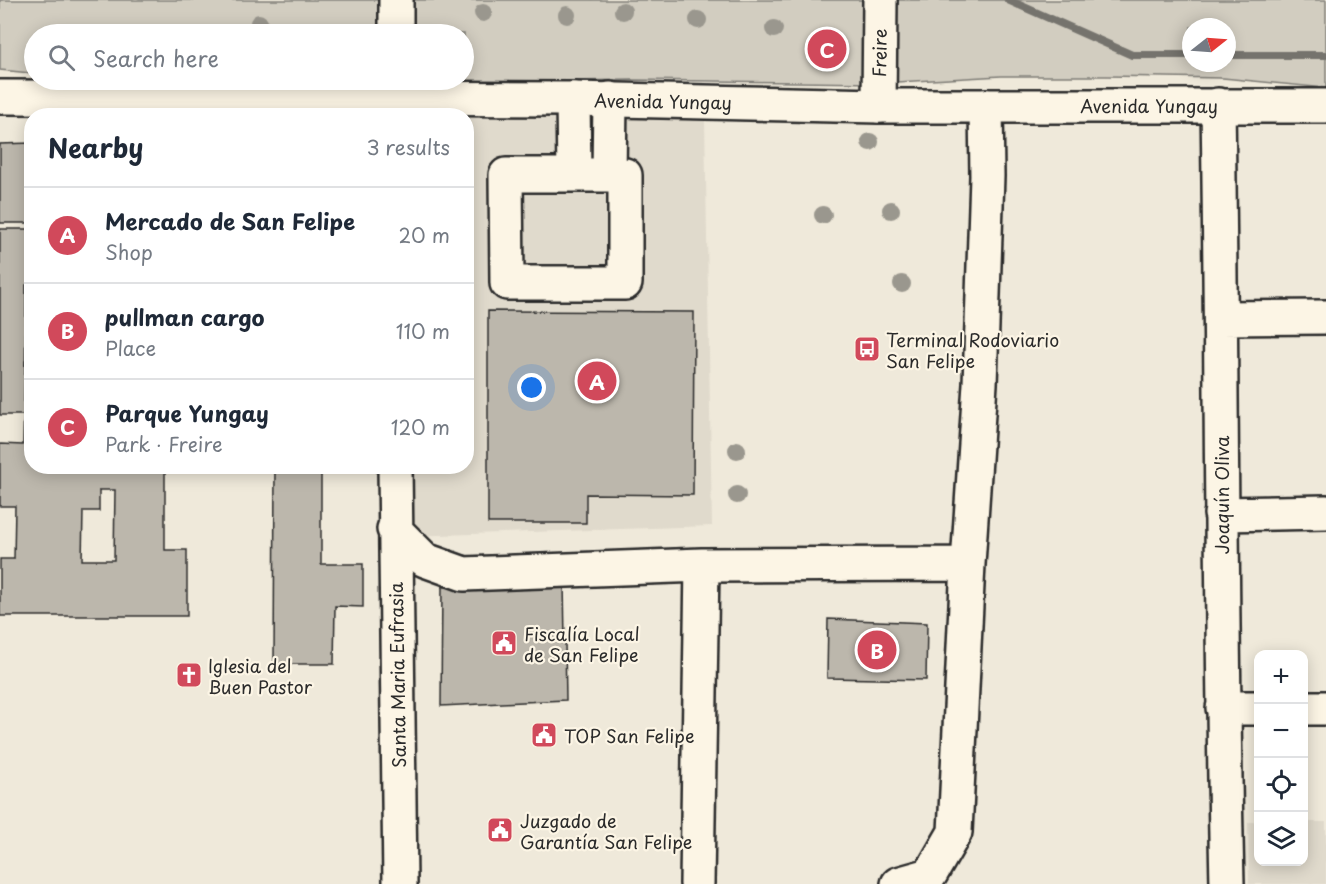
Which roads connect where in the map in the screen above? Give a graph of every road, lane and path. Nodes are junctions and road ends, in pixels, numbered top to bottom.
1 (396, 0) edge
2 (880, 0) edge
3 (396, 24) edge
4 (0, 97) edge
5 (397, 98) edge
6 (573, 99) junction
7 (610, 99) junction
8 (1218, 105) junction
9 (879, 106) junction
10 (986, 106) junction
11 (1326, 106) edge
12 (574, 175) junction
13 (609, 175) junction
14 (1326, 317) edge
15 (1222, 318) junction
16 (394, 474) edge
17 (1326, 512) edge
18 (1221, 514) junction
19 (394, 529) junction
20 (968, 564) junction
21 (702, 565) junction
22 (1223, 708) junction
23 (1254, 708) edge
24 (1308, 708) edge
25 (1326, 708) edge
26 (400, 884) edge
27 (697, 884) edge
28 (898, 884) edge
29 (1227, 884) edge

1 - 3 street
2 - 9 street, Freire
4 - 5 street, Avenida Yungay
5 - 6 street, Avenida Yungay
6 - 7 street, Avenida Yungay
6 - 12 street
7 - 9 street, Avenida Yungay
7 - 13 street
8 - 10 street, Avenida Yungay
8 - 11 street, Avenida Yungay
8 - 15 street, Joaquín Oliva
9 - 10 street, Avenida Yungay
10 - 20 street
12 - 13 street
12 - 13 street
14 - 15 street
15 - 18 street, Joaquín Oliva
16 - 19 street, Santa Maria Eufrasia
17 - 18 street
18 - 22 street, Joaquín Oliva
19 - 21 street
19 - 26 street, Santa Maria Eufrasia
20 - 21 street
20 - 28 street
21 - 27 street
22 - 23 street
22 - 29 street, Joaquín Oliva
24 - 25 street

